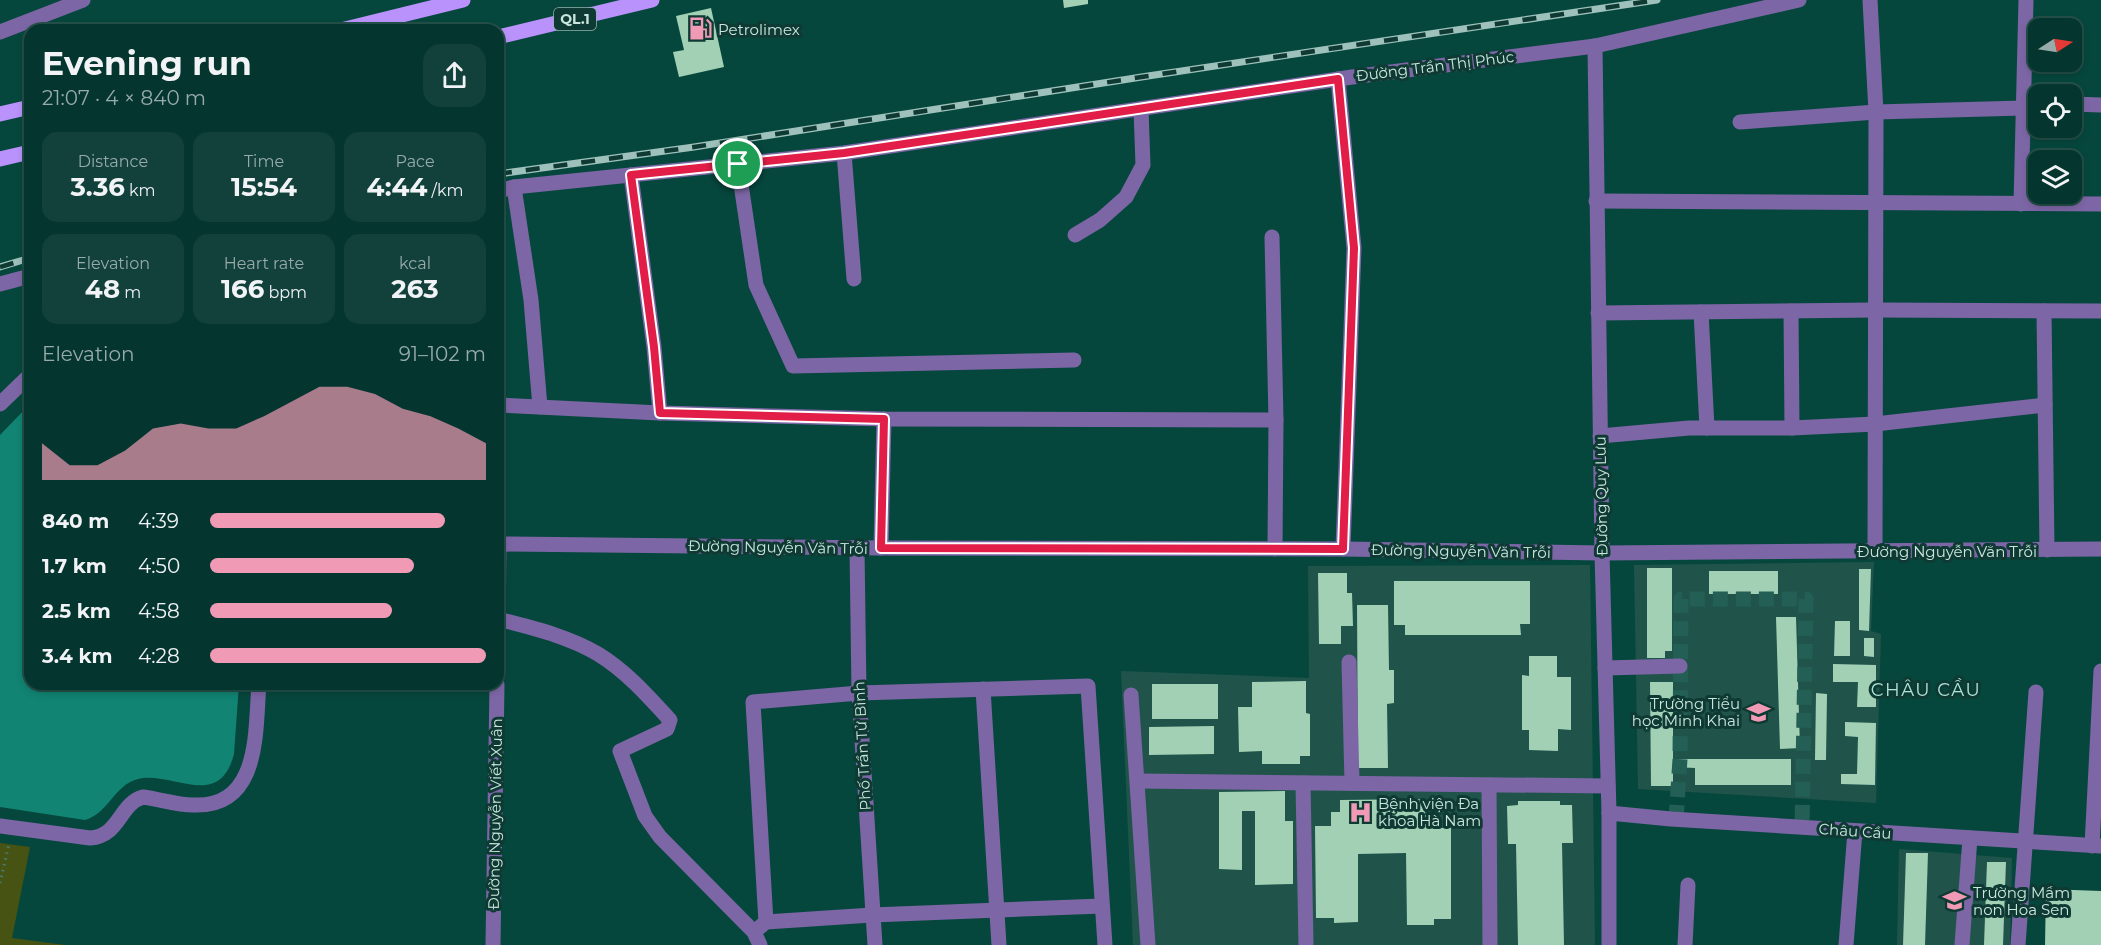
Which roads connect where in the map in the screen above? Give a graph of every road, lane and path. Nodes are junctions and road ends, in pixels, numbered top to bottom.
1 (83, 0) edge
2 (464, 0) edge
3 (652, 0) edge
4 (1799, 0) edge
5 (1870, 0) edge
6 (2026, 0) edge
7 (366, 24) edge
8 (0, 32) edge
9 (504, 36) edge
10 (1595, 46) junction
11 (1338, 79) junction
12 (2082, 104) edge
13 (2101, 105) edge
14 (24, 108) edge
15 (2023, 108) junction
16 (1141, 109) junction
17 (1876, 112) junction
18 (0, 114) edge
19 (1740, 122) dead end
20 (24, 153) edge
21 (844, 153) junction
22 (0, 159) edge
23 (738, 164) junction
24 (631, 175) junction
25 (514, 187) junction
26 (504, 189) edge
27 (1596, 201) junction
28 (1876, 203) junction
29 (2021, 204) junction
30 (2101, 204) edge
31 (1075, 235) dead end
32 (1272, 237) dead end
33 (24, 278) edge
34 (854, 279) dead end
35 (0, 284) edge
36 (1875, 310) junction
37 (1791, 311) junction
38 (2044, 311) junction
39 (2101, 311) edge
40 (1701, 312) junction
41 (1598, 313) junction
42 (1074, 360) dead end
43 (24, 381) edge
44 (0, 404) edge
45 (504, 405) edge
46 (2045, 405) junction
47 (540, 407) junction
48 (660, 413) junction
49 (884, 419) junction
50 (1276, 420) junction
51 (1875, 424) junction
52 (1707, 428) junction
53 (1792, 428) junction
54 (1600, 436) junction
55 (504, 544) edge
56 (857, 548) junction
57 (881, 548) junction
58 (1275, 549) junction
59 (1343, 549) junction
60 (2101, 549) edge
61 (2047, 550) junction
62 (1875, 551) junction
63 (1602, 553) junction
64 (504, 621) edge
65 (1349, 662) dead end
66 (1680, 666) dead end
67 (1605, 668) junction
68 (2101, 671) edge
69 (983, 689) junction
70 (258, 690) edge
71 (497, 690) edge
72 (2036, 692) dead end
73 (859, 693) junction
74 (1131, 695) dead end
75 (1138, 781) junction
76 (1303, 783) junction
77 (1352, 783) junction
78 (1489, 785) junction
79 (1608, 786) junction
80 (1609, 813) junction
81 (6, 827) edge
82 (1855, 831) junction
83 (1970, 838) junction
84 (2025, 841) junction
85 (2097, 846) edge
86 (0, 883) edge
87 (1688, 885) dead end
88 (1102, 906) junction
89 (996, 910) junction
90 (872, 915) junction
91 (766, 922) junction
92 (757, 939) edge
93 (493, 945) edge
94 (874, 945) edge
95 (999, 945) edge
96 (1105, 945) edge
97 (1148, 945) edge
98 (1306, 945) edge
99 (1490, 945) edge
100 (1609, 945) edge
101 (1685, 945) edge
102 (1846, 945) edge
103 (1962, 945) edge
104 (2018, 945) edge

1 - 8 street
2 - 7 main road
3 - 9 main road, QL.1
4 - 10 street, Đường Trần Thị Phúc
5 - 17 street
6 - 15 street
10 - 11 street, Đường Trần Thị Phúc
10 - 27 street, Đường Quy Lưu
11 - 16 street, Đường Trần Thị Phúc
11 - 59 street
12 - 13 street
14 - 18 main road
15 - 17 street
15 - 29 street
16 - 21 street, Đường Trần Thị Phúc
16 - 31 street
17 - 19 street
17 - 28 street
20 - 22 main road
21 - 23 street, Đường Trần Thị Phúc
21 - 34 street
23 - 24 street, Đường Trần Thị Phúc
23 - 42 street
24 - 25 street, Đường Trần Thị Phúc
24 - 48 street
25 - 26 street, Đường Trần Thị Phúc
25 - 47 street
27 - 28 street
27 - 41 street, Đường Quy Lưu
28 - 29 street
28 - 36 street
29 - 30 street
32 - 50 street
33 - 35 street
36 - 37 street
36 - 38 street
36 - 51 street
37 - 40 street
37 - 53 street
38 - 39 street
38 - 46 street
40 - 41 street
40 - 52 street
41 - 54 street, Đường Quy Lưu
43 - 44 street
45 - 47 street
46 - 51 street
46 - 61 street
47 - 48 street
48 - 49 street
49 - 50 street
49 - 57 street
50 - 58 street
51 - 53 street
51 - 62 street
52 - 53 street
52 - 54 street
54 - 63 street, Đường Quy Lưu
55 - 56 street, Đường Nguyễn Văn Trỗi
56 - 57 street, Đường Nguyễn Văn Trỗi
56 - 73 street, Phố Trần Tử Bình
57 - 58 street, Đường Nguyễn Văn Trỗi
58 - 59 street, Đường Nguyễn Văn Trỗi
59 - 63 street, Đường Nguyễn Văn Trỗi
60 - 61 street, Đường Nguyễn Văn Trỗi
61 - 62 street, Đường Nguyễn Văn Trỗi
62 - 63 street, Đường Nguyễn Văn Trỗi
63 - 67 street, Đường Quy Lưu
64 - 92 street
65 - 77 street
66 - 67 street
67 - 79 street, Đường Quy Lưu
68 - 85 street
69 - 73 street
69 - 88 street
69 - 89 street
70 - 81 street
71 - 93 street, Đường Nguyễn Viết Xuân
72 - 84 street
73 - 90 street, Phố Trần Tử Bình
73 - 91 street
74 - 75 street
75 - 76 street
75 - 97 street
76 - 77 street
76 - 98 street
77 - 78 street
78 - 79 street
78 - 99 street
79 - 80 street, Đường Quy Lưu
80 - 82 street, Châu Cầu
80 - 100 street, Đường Quy Lưu
81 - 86 path
82 - 83 street, Châu Cầu
82 - 102 street
83 - 84 street, Châu Cầu
83 - 103 street
84 - 85 street, Châu Cầu
84 - 104 street
87 - 101 street
88 - 89 street
88 - 96 street
89 - 90 street
89 - 95 street
90 - 91 street
90 - 94 street, Phố Trần Tử Bình
91 - 92 street

